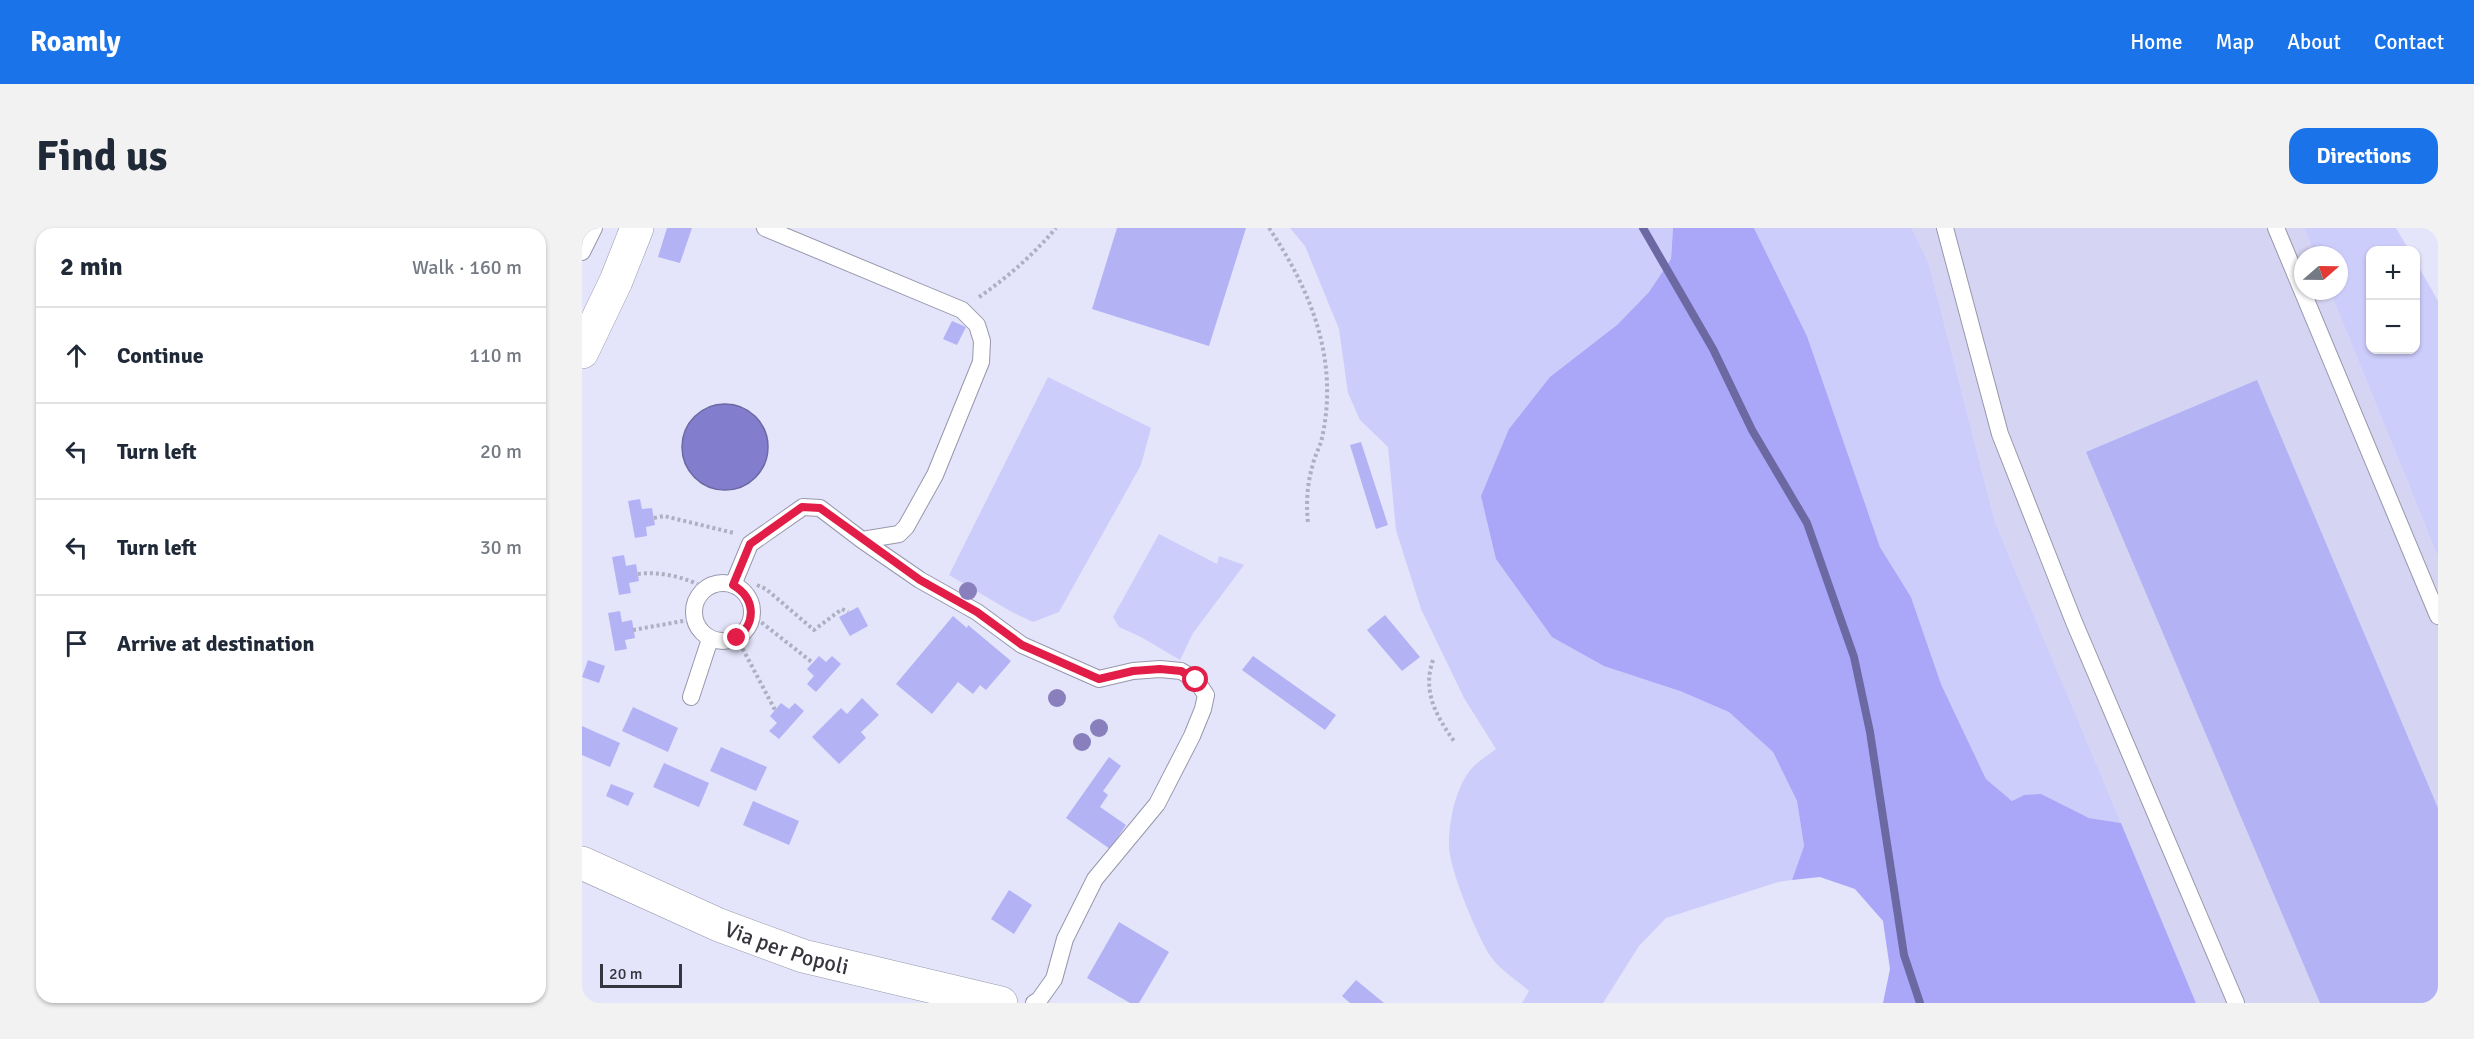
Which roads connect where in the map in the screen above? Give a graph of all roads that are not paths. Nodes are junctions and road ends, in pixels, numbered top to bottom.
1 (594, 228) edge
2 (638, 228) edge
3 (765, 228) edge
4 (1945, 228) edge
5 (2276, 228) edge
6 (582, 252) edge
7 (582, 352) edge
8 (862, 540) junction
9 (735, 581) junction
10 (2438, 616) edge
11 (710, 639) junction
12 (691, 697) dead end
13 (582, 863) edge
14 (1001, 1003) edge
15 (1034, 1003) edge
16 (2236, 1003) edge

1 - 6 lane
2 - 7 street
3 - 8 lane
4 - 16 lane
5 - 10 lane
8 - 9 lane
8 - 15 lane
9 - 11 lane
9 - 11 lane
11 - 12 lane
13 - 14 street, Via per Popoli

